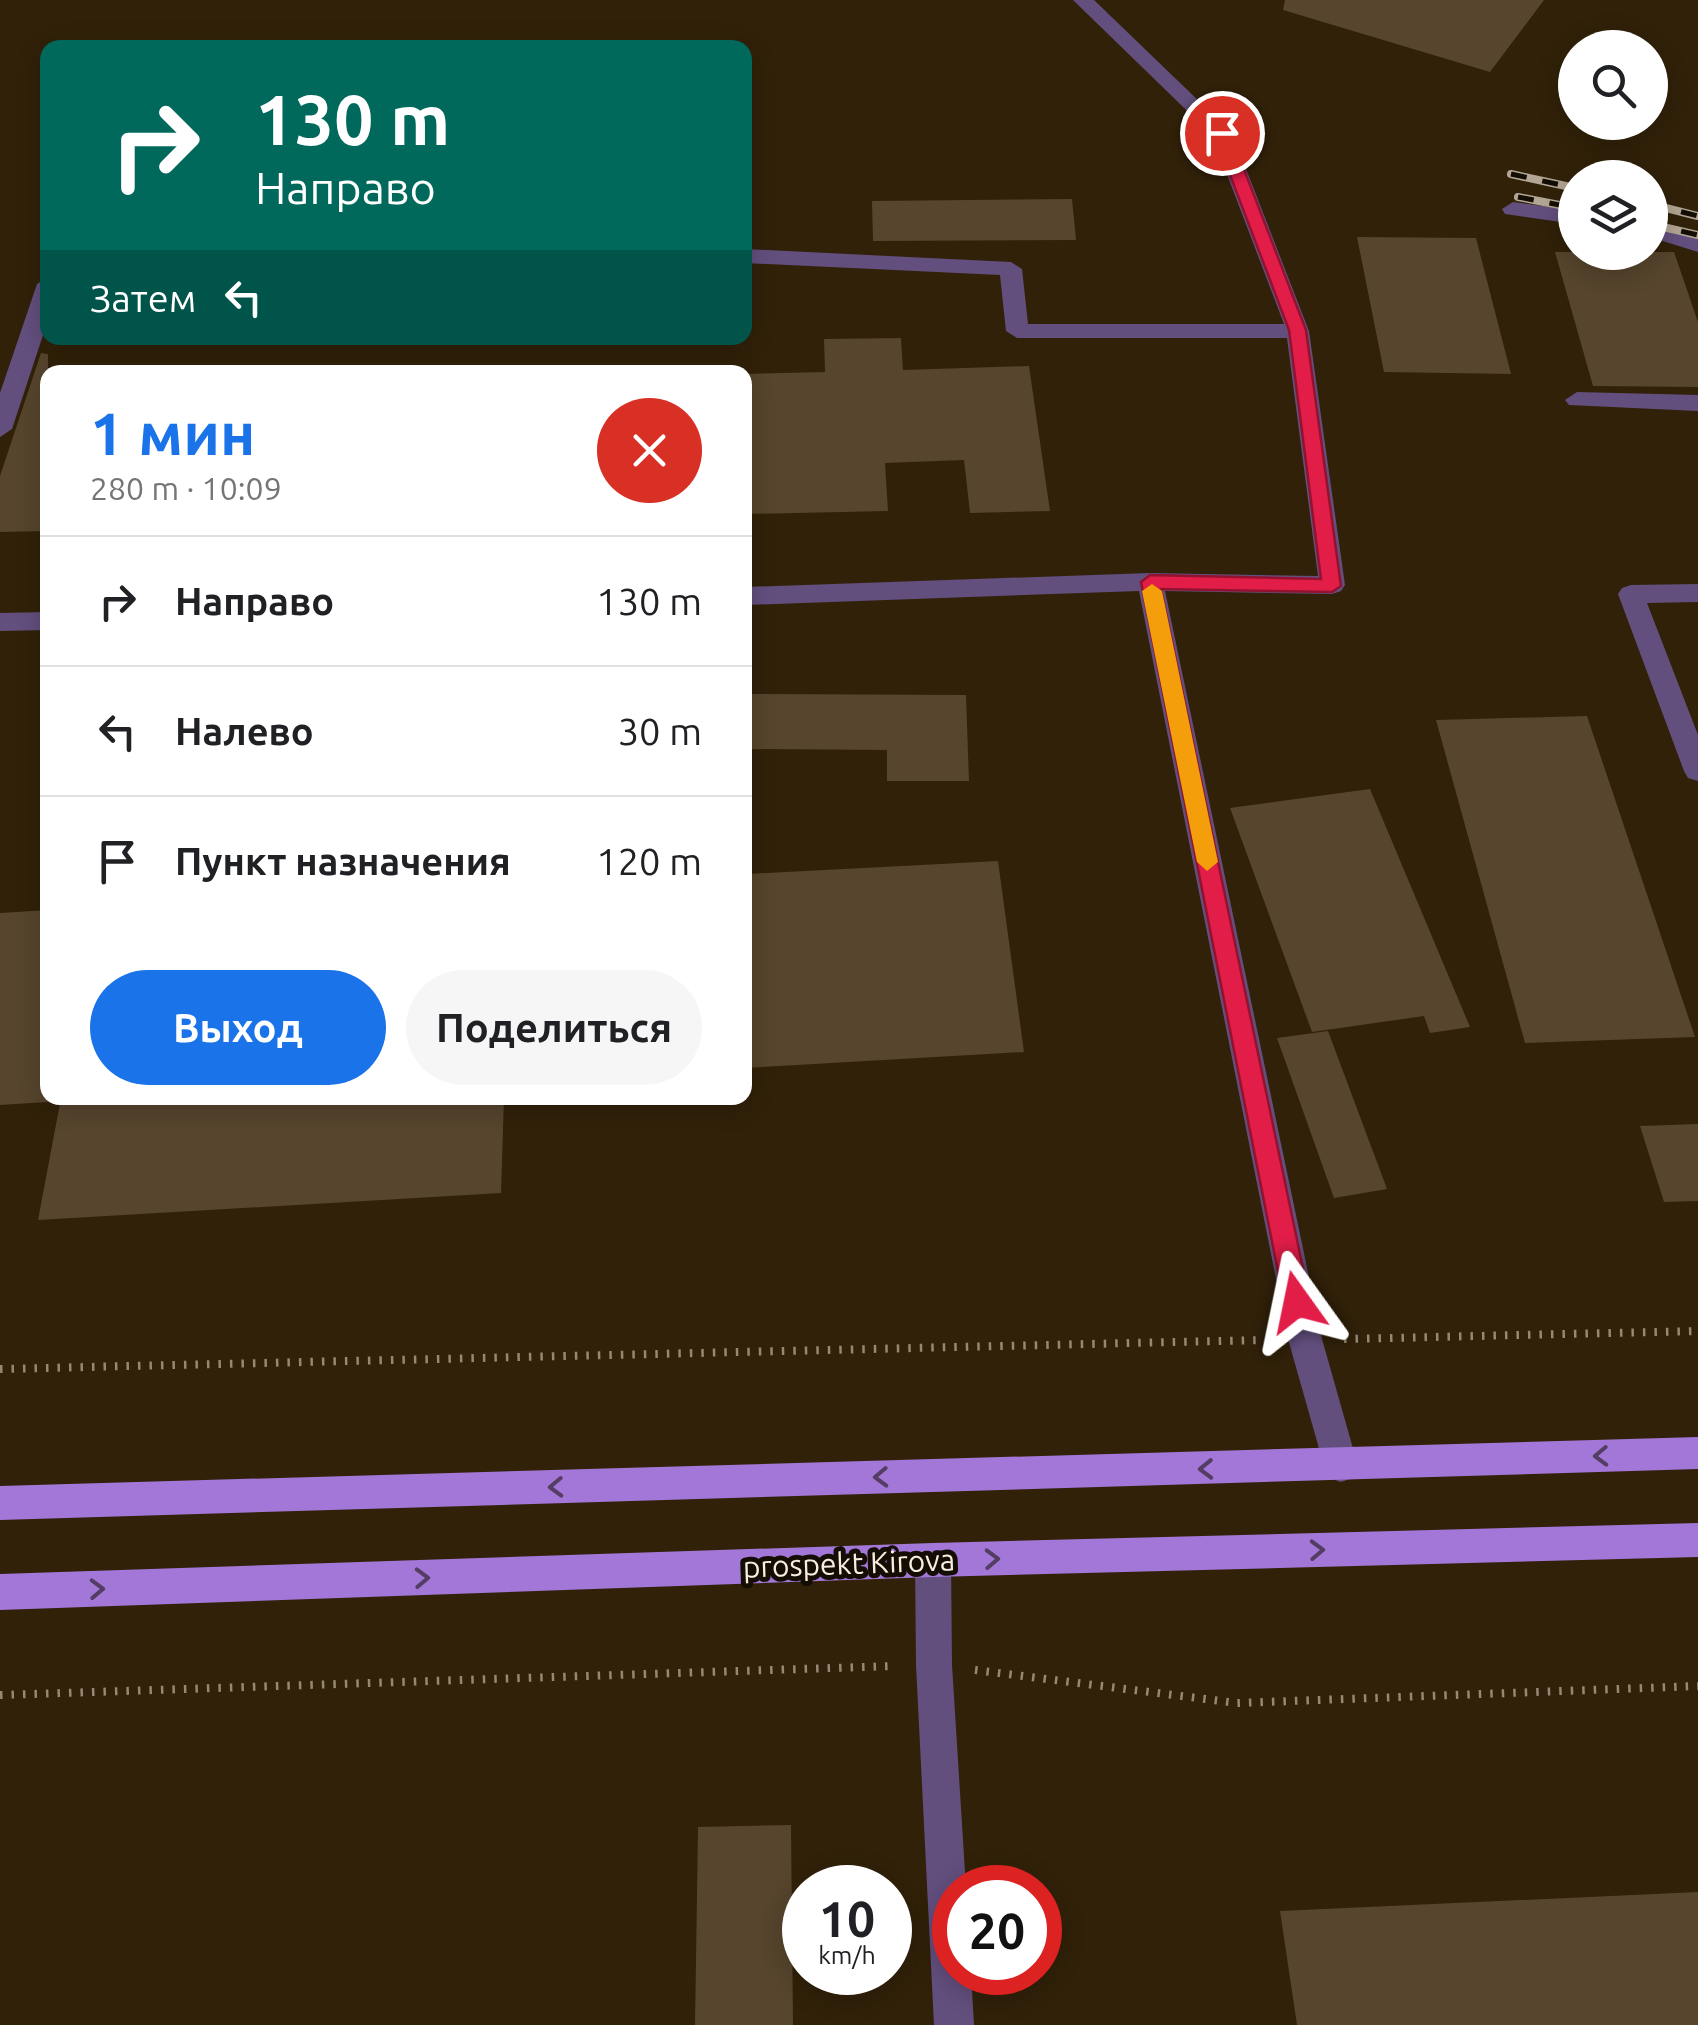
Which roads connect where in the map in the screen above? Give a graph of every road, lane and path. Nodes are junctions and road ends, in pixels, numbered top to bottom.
1 (1083, 0) edge
2 (1514, 209) dead end
3 (1558, 215) edge
4 (1668, 236) edge
5 (1698, 245) edge
6 (752, 256) edge
7 (40, 308) edge
8 (1298, 330) junction
9 (1577, 400) dead end
10 (1698, 403) edge
11 (0, 429) edge
12 (1150, 582) junction
13 (1698, 593) edge
14 (752, 596) edge
15 (40, 620) edge
16 (0, 622) edge
17 (1698, 772) edge
18 (1698, 1331) edge
19 (1305, 1339) junction
20 (0, 1369) edge
21 (1698, 1453) edge
22 (1341, 1466) junction
23 (0, 1503) edge
24 (1698, 1540) edge
25 (933, 1560) junction
26 (0, 1592) edge
27 (934, 1665) junction
28 (1698, 1686) edge
29 (0, 1695) edge
30 (954, 2025) edge

1 - 8 street
2 - 3 street
4 - 5 street
6 - 8 street
7 - 11 street
8 - 12 street
9 - 10 street
12 - 14 street
12 - 19 street
13 - 17 street
15 - 16 street
18 - 19 path
19 - 20 path
19 - 22 street
21 -> 22 main road
22 -> 23 main road
25 -> 24 main road, prospekt Kirova
26 -> 25 main road, prospekt Kirova
25 - 27 street
27 - 28 path
27 - 29 path
27 - 30 street

